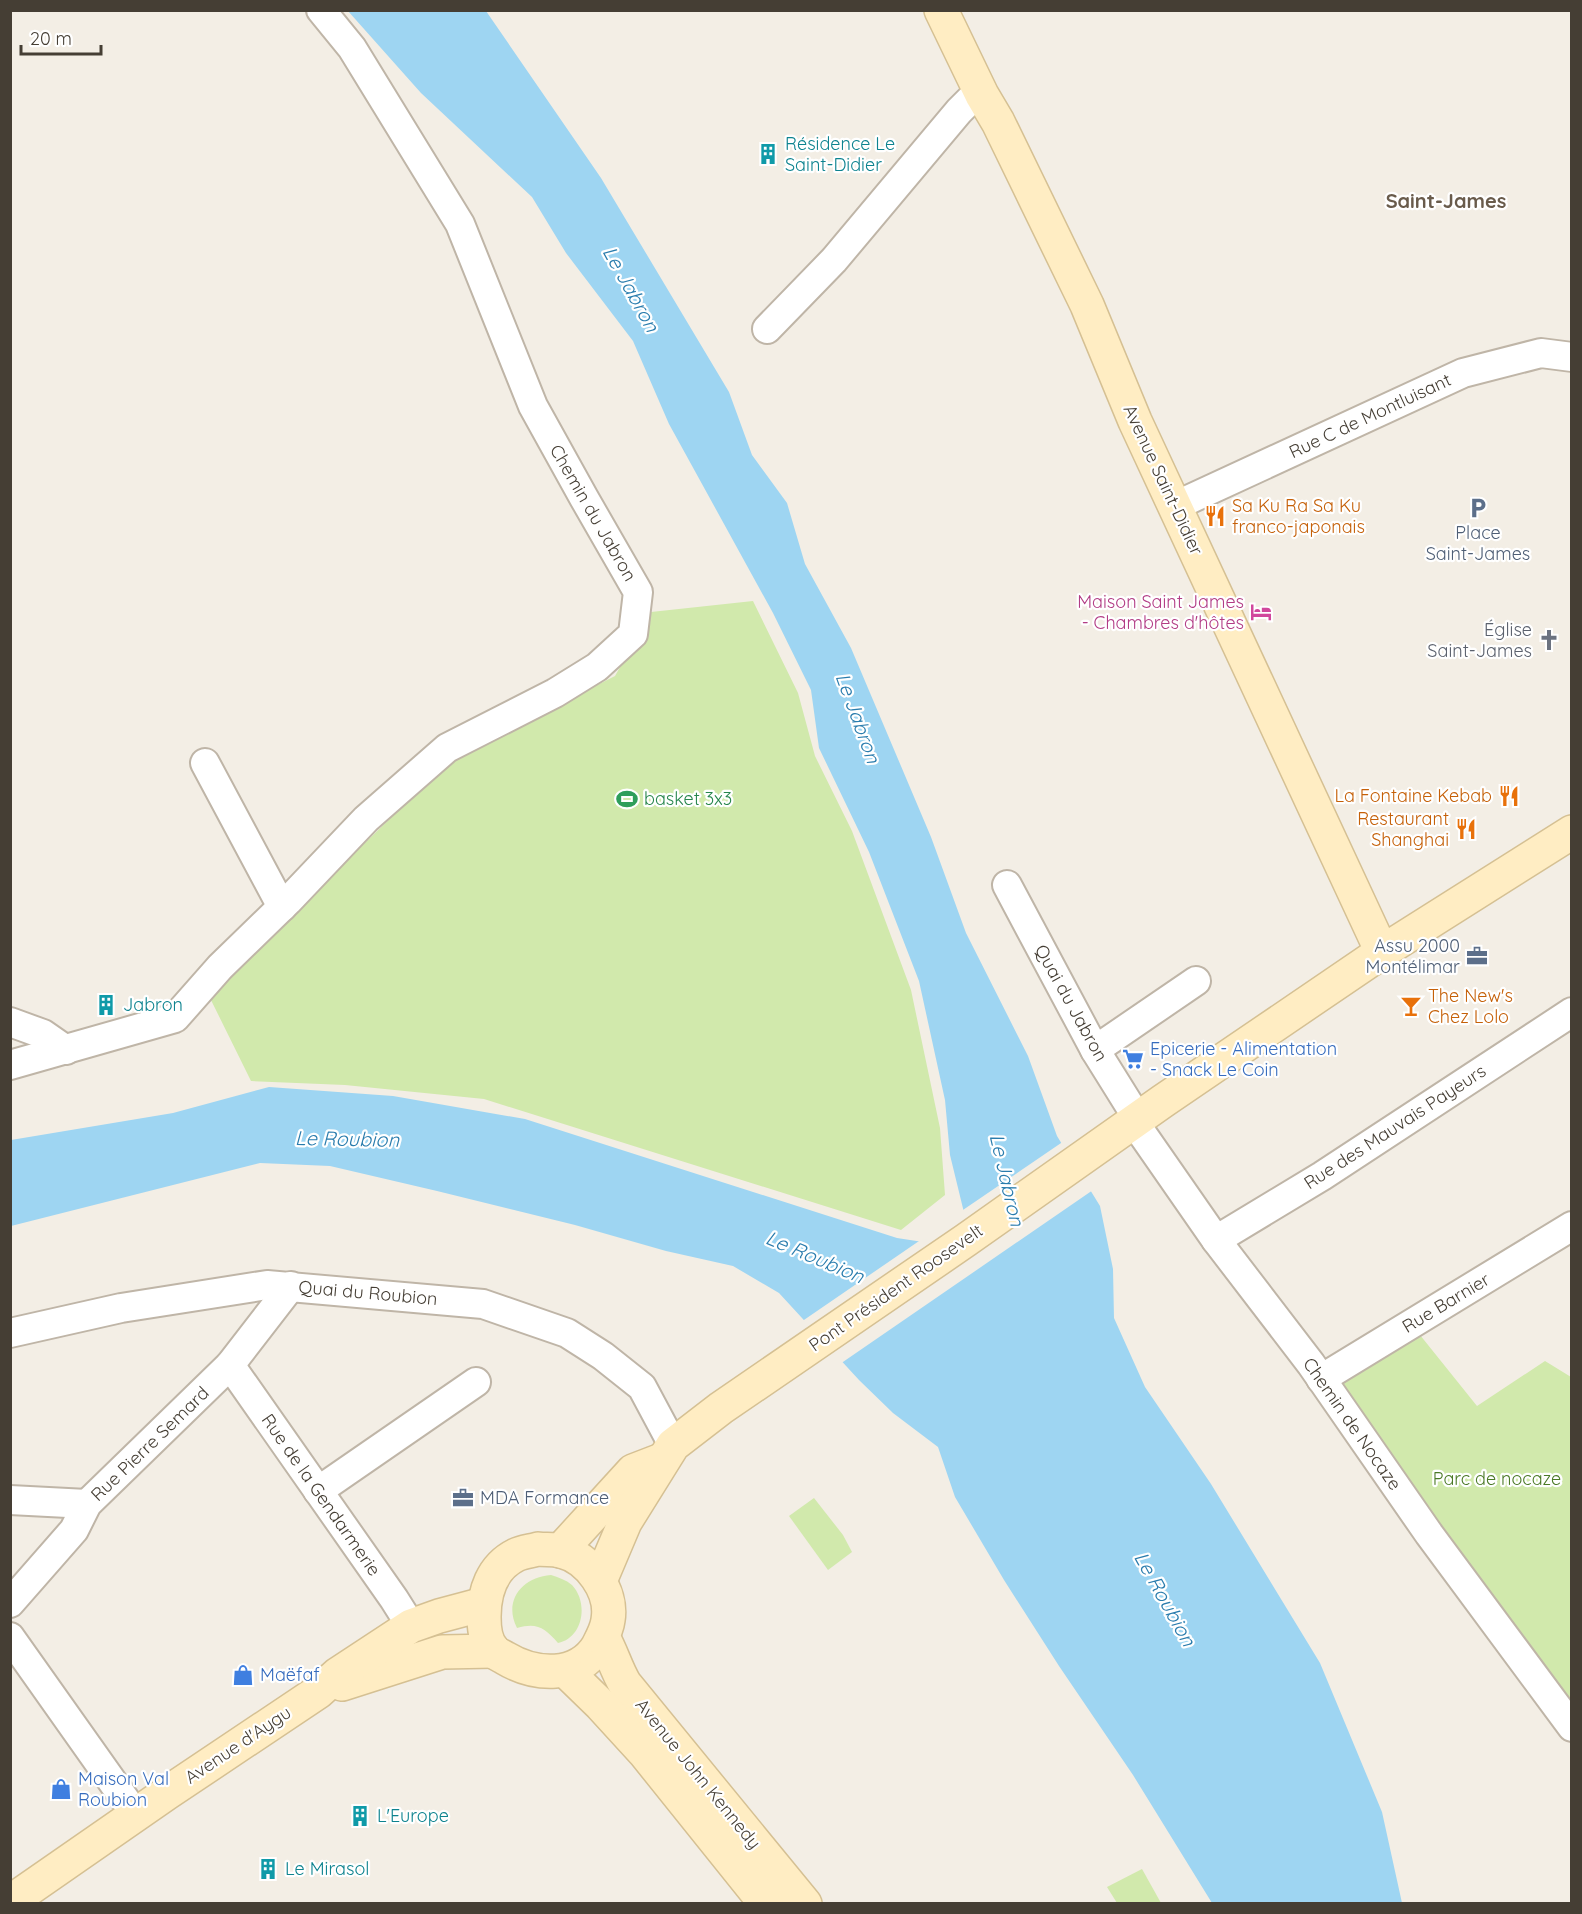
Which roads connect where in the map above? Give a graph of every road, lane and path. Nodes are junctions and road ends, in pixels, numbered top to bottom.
1 (321, 10) edge
2 (941, 10) edge
3 (982, 95) junction
4 (767, 329) dead end
5 (1572, 357) edge
6 (1175, 506) junction
7 (205, 763) dead end
8 (1569, 832) edge
9 (1007, 885) dead end
10 (285, 904) junction
11 (1382, 952) junction
12 (1196, 981) dead end
13 (1572, 1012) edge
14 (10, 1022) edge
15 (66, 1050) junction
16 (1095, 1050) junction
17 (10, 1065) edge
18 (1136, 1120) junction
19 (1572, 1226) edge
20 (1216, 1240) junction
21 (291, 1286) junction
22 (10, 1333) edge
23 (230, 1365) junction
24 (1321, 1379) junction
25 (476, 1382) dead end
26 (668, 1452) junction
27 (318, 1491) junction
28 (10, 1500) edge
29 (87, 1504) junction
30 (560, 1551) junction
31 (600, 1581) junction
32 (10, 1603) edge
33 (484, 1604) junction
34 (411, 1626) junction
35 (10, 1637) edge
36 (603, 1637) junction
37 (494, 1651) junction
38 (566, 1671) junction
39 (318, 1692) junction
40 (1572, 1727) edge
41 (136, 1815) junction
42 (10, 1902) edge
43 (766, 1904) edge
44 (805, 1904) edge

1 - 10 street, Chemin du Jabron
2 - 3 main road, Avenue Saint-Didier
3 - 4 street
3 - 6 main road, Avenue Saint-Didier
5 - 6 street, Rue C de Montluisant
6 - 11 main road, Avenue Saint-Didier
7 - 10 street
8 - 11 main road, Pont Président Roosevelt
9 - 16 street, Quai du Jabron
10 - 15 street, Chemin du Jabron
11 - 18 main road, Pont Président Roosevelt
12 - 16 street
13 - 20 street, Rue des Mauvais Payeurs
14 - 15 street
15 - 17 street, Chemin du Jabron
16 - 18 street, Quai du Jabron
18 - 20 street, Chemin de Nocaze
18 - 26 main road, Pont Président Roosevelt
19 - 24 street, Rue Barnier
20 - 24 street, Chemin de Nocaze
21 - 22 street, Quai du Roubion
21 - 23 street, Rue Pierre Semard
21 - 26 street, Quai du Roubion
23 - 27 street, Rue de la Gendarmerie
23 - 29 street, Rue Pierre Semard
24 - 40 street, Chemin de Nocaze
25 - 27 street
26 - 30 main road
26 - 31 main road
27 - 34 street, Rue de la Gendarmerie
28 - 29 street
29 - 32 street, Rue Pierre Semard
30 - 31 main road
30 - 33 main road
31 - 36 main road
33 - 34 main road, Avenue d'Aygu
33 - 37 main road
34 - 39 main road, Avenue d'Aygu
35 - 41 street
36 - 38 main road
36 - 44 main road, Avenue John Kennedy
37 - 38 main road
37 - 39 main road, Avenue d'Aygu
38 - 43 main road, Avenue John Kennedy
39 - 41 main road, Avenue d'Aygu
41 - 42 main road, Avenue d'Aygu

